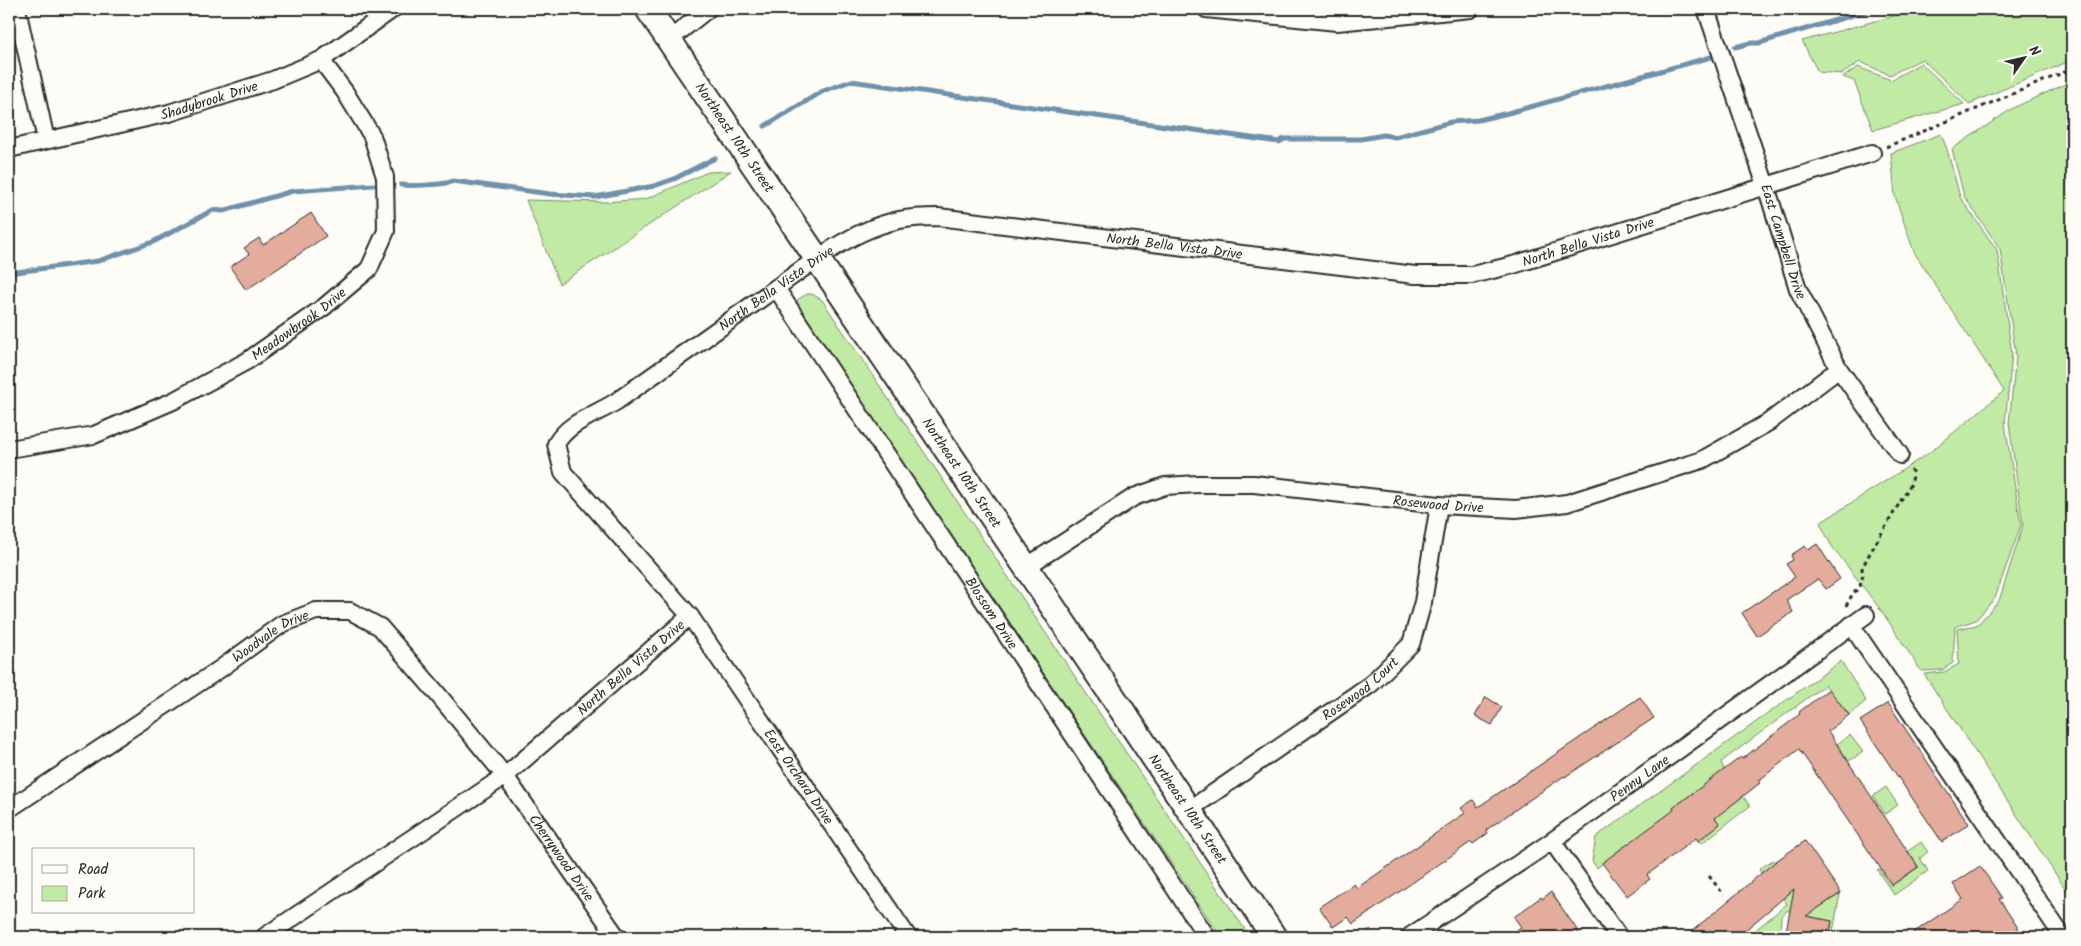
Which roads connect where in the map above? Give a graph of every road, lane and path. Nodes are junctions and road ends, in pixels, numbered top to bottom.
1 (17, 9) edge
2 (393, 9) edge
3 (648, 9) edge
4 (708, 9) edge
5 (1213, 9) edge
6 (1471, 9) edge
7 (1706, 9) edge
8 (669, 40) junction
9 (321, 60) junction
10 (2072, 69) edge
11 (46, 140) junction
12 (9, 149) edge
13 (1872, 153) joint
14 (1766, 186) junction
15 (818, 259) junction
16 (776, 288) junction
17 (1839, 369) junction
18 (9, 449) edge
19 (1900, 455) joint
20 (1439, 505) junction
21 (1026, 567) junction
22 (1846, 606) dead end
23 (1866, 614) dead end
24 (690, 616) junction
25 (1851, 626) junction
26 (505, 776) junction
27 (9, 809) edge
28 (1189, 810) junction
29 (1552, 841) junction
30 (1709, 876) dead end
31 (1724, 895) dead end
32 (264, 937) edge
33 (617, 937) edge
34 (908, 937) edge
35 (1207, 937) edge
36 (1274, 937) edge
37 (1409, 937) edge
38 (1619, 937) edge
39 (2063, 937) edge

1 - 11 street
2 - 9 street, Shadybrook Drive
3 - 8 main road, Northeast 10th Street
4 - 8 street
5 - 6 street
7 - 14 street, East Campbell Drive
8 - 15 main road, Northeast 10th Street
9 - 11 street, Shadybrook Drive
9 - 18 street, Meadowbrook Drive
10 - 13 path
11 - 12 street, Shadybrook Drive
13 - 14 street, North Bella Vista Drive
14 - 15 street, North Bella Vista Drive
14 - 17 street, East Campbell Drive
15 - 16 street, North Bella Vista Drive
15 - 21 main road, Northeast 10th Street
16 - 24 street, North Bella Vista Drive
16 - 35 street, Blossom Drive
17 - 19 street, East Campbell Drive
17 - 20 street, Rosewood Drive
19 - 22 path
20 - 21 street, Rosewood Drive
20 - 28 street, Rosewood Court
21 - 28 main road, Northeast 10th Street
23 - 25 street, Penny Lane
24 - 26 street, North Bella Vista Drive
24 - 34 street, East Orchard Drive
25 - 29 street, Penny Lane
25 - 39 street
26 - 27 street, Woodvale Drive
26 - 32 street, North Bella Vista Drive
26 - 33 street, Cherrywood Drive
28 - 36 main road, Northeast 10th Street
29 - 37 street, Penny Lane
29 - 38 street
30 - 31 path

